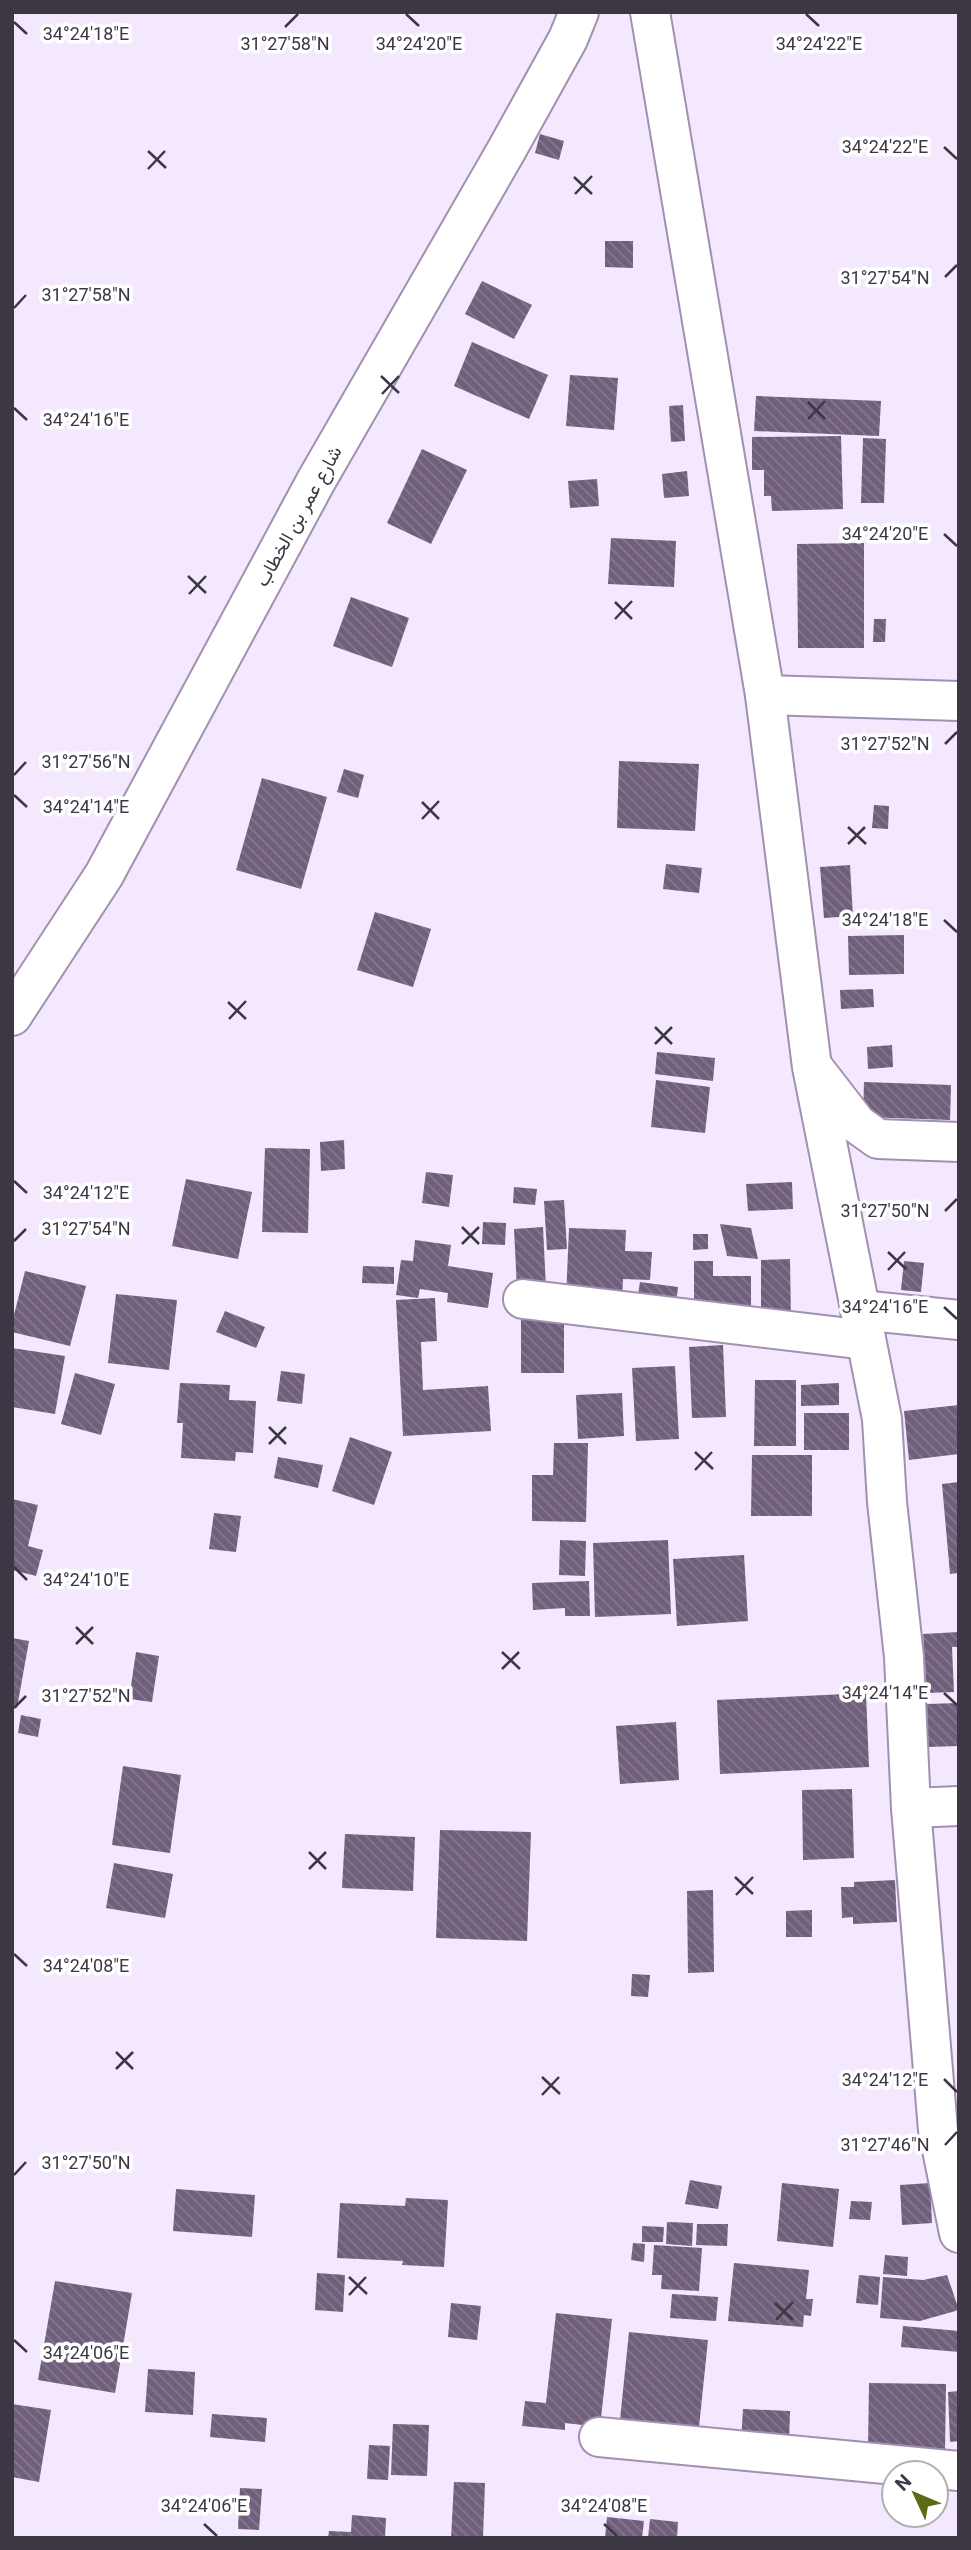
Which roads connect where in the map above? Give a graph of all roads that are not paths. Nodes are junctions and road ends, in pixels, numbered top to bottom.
1 (579, 12) edge
2 (650, 12) edge
3 (765, 695) junction
4 (959, 701) edge
5 (12, 1016) edge
6 (812, 1067) junction
7 (959, 1142) edge
8 (523, 1299) dead end
9 (959, 1320) edge
10 (863, 1325) junction
11 (959, 1806) edge
12 (911, 1808) junction
13 (949, 2130) edge
14 (959, 2233) edge
15 (599, 2437) dead end
16 (959, 2471) edge

1 - 5 street, شارع عمر بن الخطاب
2 - 3 street
3 - 4 street
3 - 6 street
6 - 7 street
6 - 10 street
8 - 10 street
9 - 10 street
10 - 12 street
11 - 12 street
12 - 13 street
13 - 14 street
15 - 16 street

